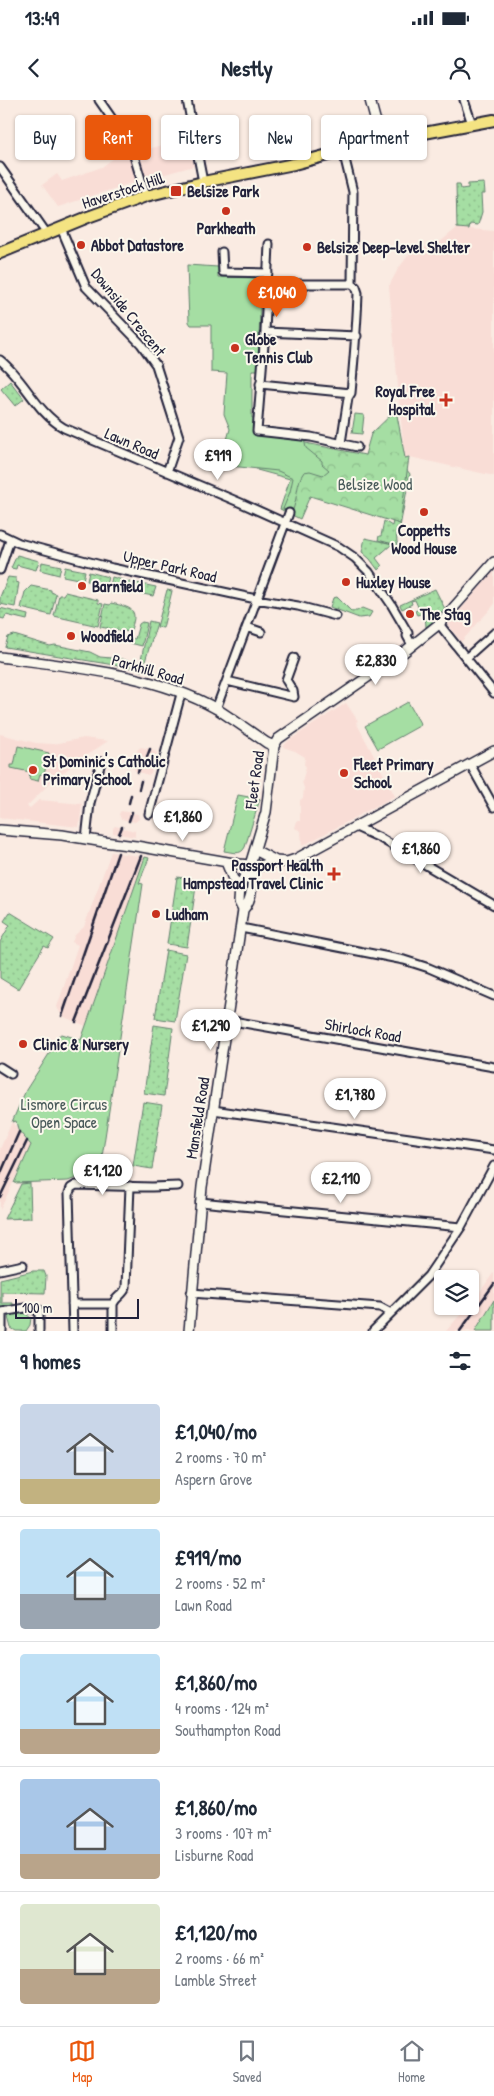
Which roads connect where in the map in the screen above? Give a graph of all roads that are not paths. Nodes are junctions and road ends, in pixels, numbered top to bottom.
1 (99, 100) edge
2 (187, 100) edge
3 (370, 100) edge
4 (464, 100) edge
5 (374, 115) edge
6 (494, 120) edge
7 (472, 124) junction
8 (427, 132) edge
9 (321, 156) edge
10 (345, 160) edge
11 (0, 168) edge
12 (202, 182) junction
13 (146, 196) junction
14 (61, 228) junction
15 (47, 234) junction
16 (269, 244) dead end
17 (222, 252) dead end
18 (0, 253) edge
19 (268, 273) junction
20 (267, 284) junction
21 (352, 284) junction
22 (265, 332) junction
23 (357, 336) junction
24 (0, 360) edge
25 (260, 388) junction
26 (351, 393) junction
27 (341, 443) junction
28 (357, 447) dead end
29 (167, 472) junction
30 (289, 513) dead end
31 (285, 524) junction
32 (0, 534) edge
33 (10, 540) junction
34 (494, 562) edge
35 (0, 570) edge
36 (256, 599) junction
37 (336, 616) dead end
38 (439, 624) junction
39 (247, 627) junction
40 (261, 632) dead end
41 (494, 633) edge
42 (415, 643) junction
43 (0, 657) edge
44 (294, 658) dead end
45 (466, 658) junction
46 (227, 681) junction
47 (181, 694) junction
48 (494, 694) edge
49 (216, 709) junction
50 (274, 746) junction
51 (494, 751) edge
52 (101, 762) dead end
53 (470, 764) junction
54 (494, 807) edge
55 (148, 814) dead end
56 (356, 827) junction
57 (0, 830) edge
58 (86, 839) junction
59 (255, 850) junction
60 (276, 861) junction
61 (226, 862) junction
62 (250, 865) junction
63 (240, 886) junction
64 (494, 905) edge
65 (243, 910) junction
66 (241, 928) junction
67 (494, 996) edge
68 (228, 1020) junction
69 (0, 1067) edge
70 (494, 1067) edge
71 (11, 1074) dead end
72 (214, 1110) junction
73 (494, 1150) edge
74 (494, 1166) edge
75 (130, 1186) junction
76 (178, 1186) dead end
77 (200, 1202) junction
78 (461, 1227) junction
79 (23, 1265) dead end
80 (0, 1270) edge
81 (191, 1293) junction
82 (72, 1304) junction
83 (113, 1304) junction
84 (391, 1313) junction
85 (2, 1331) edge
86 (39, 1331) edge
87 (73, 1331) edge
88 (114, 1331) edge
89 (189, 1331) edge
90 (373, 1331) edge

1 - 13 street
2 - 12 street
3 - 5 main road
4 - 7 street
6 - 7 main road, Haverstock Hill
7 - 8 main road, Haverstock Hill
9 - 12 main road, Haverstock Hill
10 - 21 street
11 - 15 street
12 - 13 main road, Haverstock Hill
13 - 14 main road, Haverstock Hill
14 - 15 main road, Haverstock Hill
14 - 29 street, Downside Crescent
15 - 18 main road, Haverstock Hill
16 - 19 street
17 - 19 street
19 - 20 street
20 - 21 street
20 - 22 street
21 - 23 street
22 - 23 street
22 - 25 street
23 - 26 street
24 - 29 street, Lawn Road
25 - 26 street
25 - 27 street
26 - 27 street
27 - 28 street
29 - 31 street, Lawn Road
30 - 31 street
31 - 36 street
31 - 42 street, Lawn Road
32 - 33 street, Upper Park Road
33 - 35 street
33 - 36 street, Upper Park Road
34 - 38 main road, Fleet Road
36 - 37 street, Upper Park Road
36 - 39 street
38 - 42 main road, Fleet Road
38 - 45 street
39 - 40 street
39 - 46 street
41 - 45 street
42 - 50 main road, Fleet Road
43 - 47 main road, Parkhill Road
44 - 46 street
45 - 48 street
46 - 49 street
47 - 49 main road, Parkhill Road
47 - 55 street
49 - 50 main road, Parkhill Road
50 - 59 main road, Fleet Road
51 - 53 main road
52 - 58 street
53 - 54 street
53 - 56 main road
56 - 60 main road
56 - 64 street
57 - 58 main road
58 - 61 main road, bridge
59 - 60 main road
59 - 62 main road, Fleet Road
60 - 62 main road
61 - 62 main road
61 - 63 main road, Mansfield Road
62 - 63 main road
62 - 65 main road, Mansfield Road
63 - 65 main road, Mansfield Road
65 - 66 main road, Mansfield Road
66 - 67 street
66 - 68 main road, Mansfield Road
68 - 70 street, Shirlock Road
68 - 72 main road, Mansfield Road
69 - 71 street
72 - 73 street
72 - 77 main road, Mansfield Road
74 - 78 street
75 - 76 street
75 - 82 street
75 - 83 street
77 - 78 street
77 - 81 main road, Mansfield Road
78 - 84 street
79 - 80 street
81 - 84 street
81 - 89 main road, Mansfield Road
82 - 83 street
82 - 87 street
83 - 88 street
84 - 90 street
85 - 86 street

